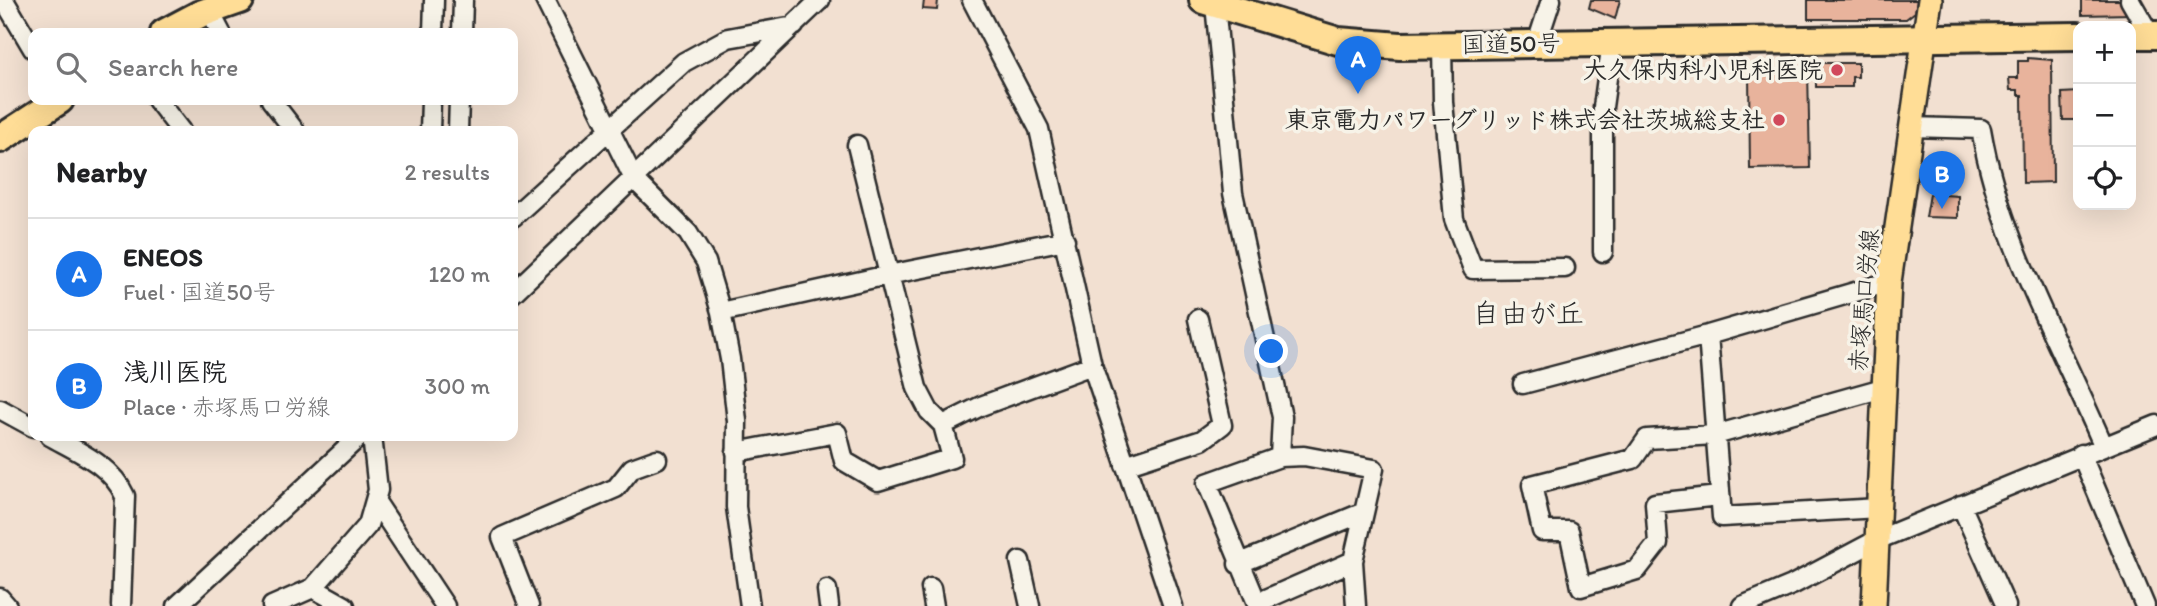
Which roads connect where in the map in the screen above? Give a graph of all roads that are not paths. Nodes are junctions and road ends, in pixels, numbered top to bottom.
1 (4, 0) edge
2 (240, 0) edge
3 (434, 0) edge
4 (463, 0) edge
5 (545, 0) edge
6 (820, 0) edge
7 (972, 0) edge
8 (1551, 0) edge
9 (1930, 0) edge
10 (2130, 0) edge
11 (1209, 2) edge
12 (1242, 6) edge
13 (215, 22) edge
14 (794, 26) junction
15 (187, 28) edge
16 (433, 28) edge
17 (462, 28) edge
18 (2146, 35) edge
19 (2073, 36) edge
20 (1924, 37) junction
21 (28, 41) edge
22 (1612, 42) junction
23 (1537, 43) junction
24 (1442, 46) junction
25 (52, 105) edge
26 (161, 105) edge
27 (275, 105) edge
28 (431, 105) edge
29 (459, 105) edge
30 (177, 126) edge
31 (291, 126) edge
32 (430, 126) edge
33 (458, 126) edge
34 (1911, 127) junction
35 (608, 128) junction
36 (0, 139) edge
37 (857, 145) dead end
38 (634, 179) junction
39 (518, 212) edge
40 (1065, 240) junction
41 (1603, 252) dead end
42 (1565, 268) dead end
43 (888, 275) junction
44 (1889, 282) junction
45 (518, 288) edge
46 (721, 312) junction
47 (1198, 320) dead end
48 (1708, 335) junction
49 (1092, 365) junction
50 (1523, 384) dead end
51 (1883, 388) junction
52 (0, 409) edge
53 (28, 424) edge
54 (943, 425) junction
55 (2157, 425) edge
56 (1715, 435) junction
57 (58, 441) edge
58 (355, 441) edge
59 (372, 441) edge
60 (2103, 445) junction
61 (736, 452) junction
62 (2081, 454) junction
63 (1280, 457) junction
64 (657, 459) dead end
65 (1125, 464) junction
66 (1719, 496) junction
67 (376, 502) junction
68 (1961, 505) junction
69 (1879, 508) junction
70 (1364, 512) junction
71 (1877, 540) junction
72 (1020, 561) dead end
73 (1353, 561) junction
74 (1238, 564) junction
75 (313, 588) junction
76 (931, 588) dead end
77 (0, 598) edge
78 (1286, 599) edge
79 (278, 605) edge
80 (7, 606) edge
81 (121, 606) edge
82 (177, 606) edge
83 (345, 606) edge
84 (445, 606) edge
85 (529, 606) edge
86 (750, 606) edge
87 (933, 606) edge
88 (1030, 606) edge
89 (1173, 606) edge
90 (1356, 606) edge
91 (1742, 606) edge
92 (1874, 606) edge
93 (2006, 606) edge
94 (2145, 606) edge

1 - 21 street
2 - 13 highway
3 - 16 street
4 - 17 street
5 - 35 street
6 - 14 street
7 - 40 street
8 - 23 street
9 - 20 main road, 赤塚馬口労線
10 - 18 street
11 - 12 highway, 国道50号
11 - 63 street
12 - 24 highway, 国道50号
13 - 15 highway
14 - 35 street
14 - 38 street
19 - 20 highway, 国道50号
20 - 22 highway, 国道50号
20 - 34 main road, 赤塚馬口労線
22 - 23 highway, 国道50号
22 - 41 street
23 - 24 highway, 国道50号
24 - 42 street
25 - 36 highway
26 - 30 street
27 - 31 street
28 - 32 street
29 - 33 street
34 - 44 main road, 赤塚馬口労線
34 - 60 street
35 - 38 street
35 - 39 street
37 - 43 street
38 - 45 street
38 - 46 street
40 - 43 street
40 - 49 street
43 - 46 street
43 - 54 street
44 - 48 street
44 - 51 main road, 赤塚馬口労線
46 - 61 street
47 - 65 street
48 - 50 street
48 - 56 street
49 - 54 street
49 - 65 street
51 - 56 street
51 - 69 main road, 赤塚馬口労線
52 - 53 street
54 - 61 street
55 - 60 street
56 - 66 street
56 - 66 street
57 - 81 street
58 - 82 street
59 - 67 street
60 - 62 street
61 - 86 street
62 - 68 street
62 - 94 street
63 - 70 street
63 - 74 street
64 - 85 street
65 - 89 street
66 - 69 street
67 - 75 street
67 - 84 street
68 - 71 street
68 - 93 street
69 - 71 main road, 赤塚馬口労線
70 - 73 street
70 - 74 street
71 - 91 street
71 - 92 main road, 赤塚馬口労線
72 - 88 street
73 - 78 street
73 - 90 street
74 - 78 street
75 - 79 street
75 - 83 street
76 - 87 street
77 - 80 street

